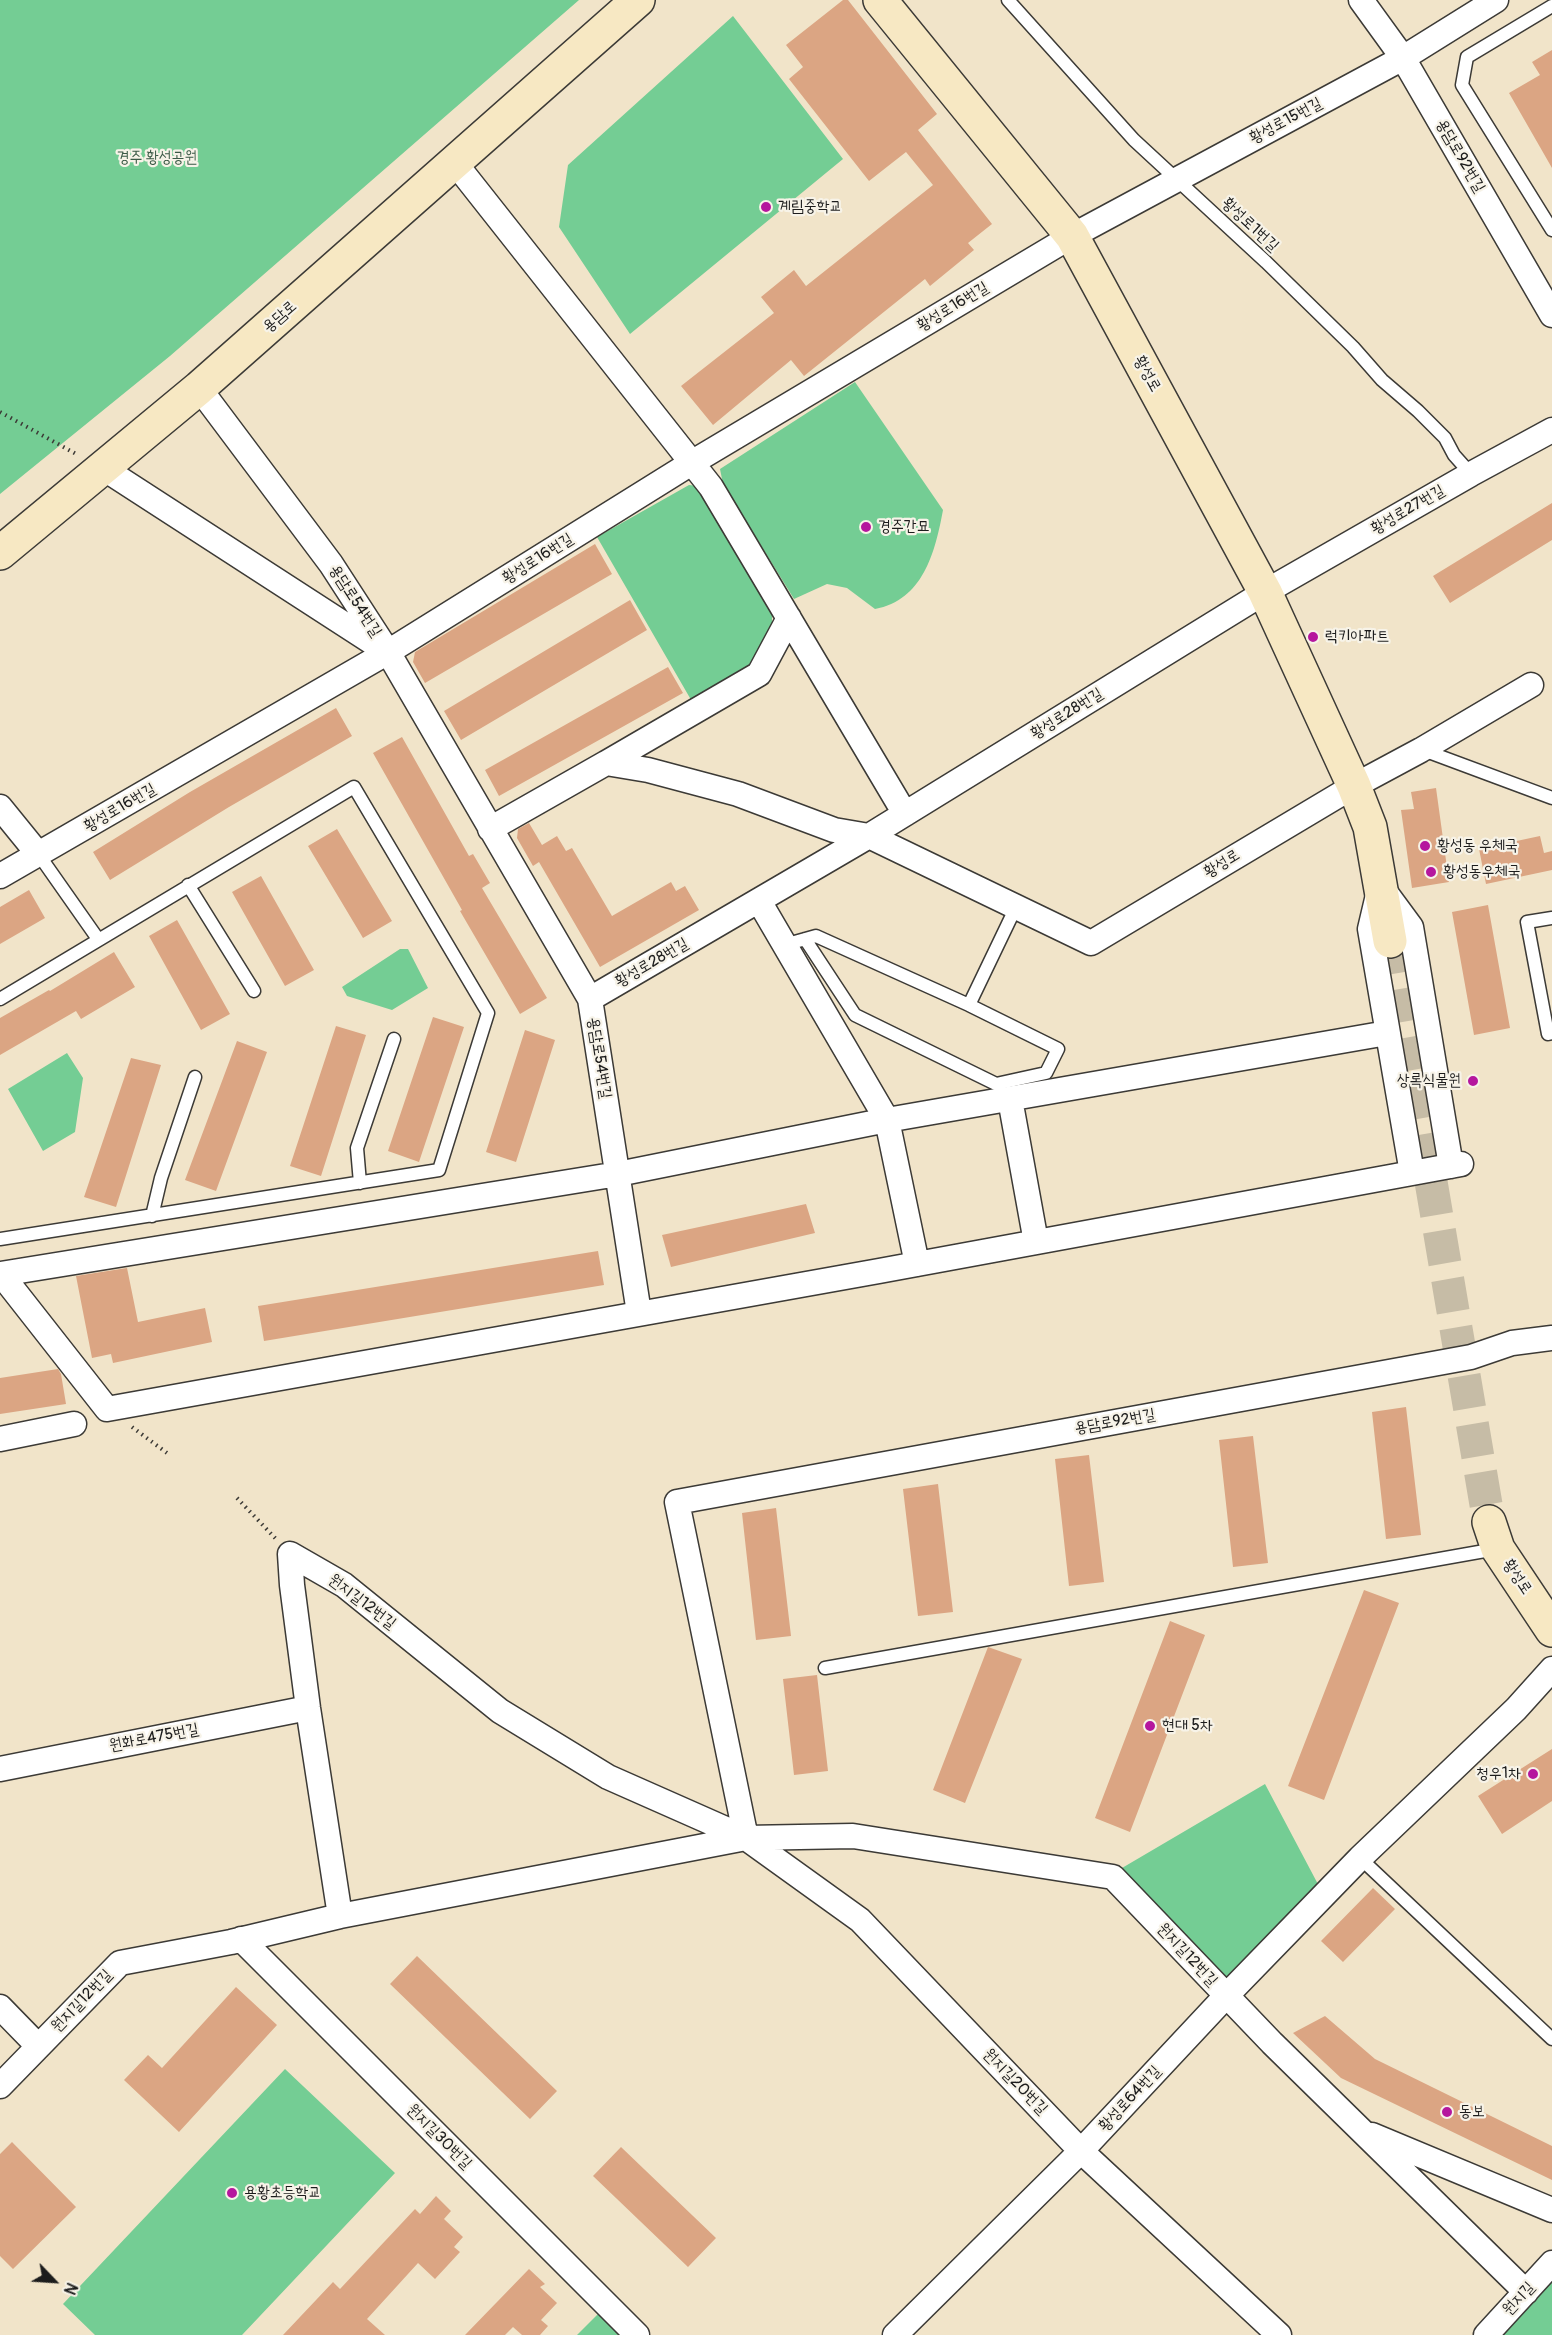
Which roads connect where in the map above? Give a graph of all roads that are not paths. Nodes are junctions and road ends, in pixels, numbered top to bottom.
1 (638, 0) edge
2 (880, 0) edge
3 (1008, 0) edge
4 (1362, 0) edge
5 (1496, 0) edge
6 (1552, 6) edge
7 (1403, 58) junction
8 (455, 163) junction
9 (1177, 180) junction
10 (1552, 230) edge
11 (1072, 236) junction
12 (1551, 310) edge
13 (199, 388) junction
14 (1552, 430) edge
15 (693, 462) junction
16 (103, 468) junction
17 (1471, 474) junction
18 (0, 553) edge
19 (1265, 592) junction
20 (789, 618) junction
21 (388, 652) junction
22 (1531, 685) dead end
23 (1421, 750) junction
24 (606, 763) junction
25 (1354, 786) junction
26 (1552, 798) edge
27 (0, 807) edge
28 (905, 814) junction
29 (490, 829) junction
30 (869, 836) junction
31 (39, 855) junction
32 (0, 876) edge
33 (188, 885) junction
34 (1380, 885) junction
35 (759, 901) junction
36 (1016, 907) junction
37 (1552, 918) edge
38 (98, 939) junction
39 (1390, 941) tunnel mouth
40 (794, 942) junction
41 (254, 991) dead end
42 (0, 999) edge
43 (590, 999) junction
44 (969, 1005) junction
45 (1387, 1033) junction
46 (1552, 1033) edge
47 (394, 1039) dead end
48 (195, 1077) dead end
49 (1010, 1099) junction
50 (887, 1120) junction
51 (1412, 1173) junction
52 (618, 1174) junction
53 (360, 1183) junction
54 (152, 1216) junction
55 (0, 1239) edge
56 (1036, 1242) junction
57 (917, 1264) junction
58 (639, 1313) junction
59 (1552, 1338) edge
60 (74, 1424) dead end
61 (0, 1439) edge
62 (1493, 1535) joint
63 (1552, 1630) edge
64 (825, 1668) dead end
65 (1552, 1669) edge
66 (308, 1708) junction
67 (0, 1769) edge
68 (746, 1838) junction
69 (1360, 1857) junction
70 (340, 1916) junction
71 (241, 1940) junction
72 (1226, 1996) junction
73 (0, 2007) edge
74 (1552, 2039) edge
75 (38, 2046) junction
76 (3, 2078) edge
77 (1359, 2130) junction
78 (1081, 2151) junction
79 (1552, 2210) edge
80 (1552, 2263) edge
81 (1526, 2292) junction
82 (637, 2335) edge
83 (895, 2335) edge
84 (1280, 2335) edge
85 (1486, 2335) edge

1 - 8 street, 용담로
2 - 11 street, 황성로
3 - 9 lane, 황성로1번길
4 - 7 street, 용담로92번길
5 - 7 street, 황성로15번길
6 - 10 lane
7 - 9 street, 황성로15번길
7 - 12 street, 용담로92번길
8 - 13 street, 용담로
8 - 15 street
9 - 11 street, 황성로15번길
9 - 17 lane, 황성로1번길
11 - 15 street, 황성로16번길
11 - 19 street, 황성로
13 - 16 street, 용담로
13 - 21 street, 용담로54번길
14 - 17 street, 황성로27번길
15 - 20 street
15 - 21 street, 황성로16번길
16 - 18 street, 용담로
16 - 21 street
17 - 19 street, 황성로27번길
19 - 25 street, 황성로
19 - 28 street, 황성로28번길
20 - 24 street
20 - 28 street
21 - 29 street, 용담로54번길
21 - 31 street, 황성로16번길
22 - 23 street, 황성로
23 - 25 street, 황성로
23 - 26 lane
24 - 29 street
24 - 30 street
25 - 34 street, 황성로
25 - 36 street, 황성로
27 - 31 street
28 - 30 street, 황성로28번길
29 - 43 street, 용담로54번길
30 - 35 street, 황성로28번길
30 - 36 street
31 - 32 street, 황성로16번길
31 - 38 lane
33 - 38 lane
33 - 41 lane
33 - 53 lane
34 - 39 street, 황성로
34 - 45 street
34 - 51 street
35 - 40 street
35 - 43 street, 황성로28번길
36 - 44 lane
37 - 46 lane
38 - 42 lane
40 - 44 lane
40 - 44 lane
40 - 50 street
43 - 52 street, 용담로54번길
45 - 49 street
45 - 51 street
47 - 53 lane
48 - 54 lane
49 - 50 street
49 - 56 street
50 - 52 street
50 - 57 street
51 - 56 street
52 - 58 street, 용담로54번길
52 - 58 street
53 - 54 lane
54 - 55 lane
56 - 57 street
57 - 58 street
59 - 68 street, 용담로92번길
60 - 61 street
62 - 63 street, 황성로
62 - 64 lane
65 - 69 street, 황성로64번길
66 - 67 street, 원화로475번길
66 - 68 street, 원지길12번길
66 - 70 street
68 - 70 street, 원지길12번길
68 - 72 street, 원지길12번길
68 - 78 street, 원지길20번길
69 - 72 street, 황성로64번길
69 - 74 lane
70 - 71 street, 원지길12번길
71 - 75 street, 원지길12번길
71 - 82 street, 원지길30번길
72 - 77 street, 원지길12번길
72 - 78 street, 황성로64번길
73 - 75 street, 원지길12번길
75 - 76 street, 원지길12번길
77 - 79 street
77 - 81 street, 원지길12번길
78 - 83 street, 황성로64번길
78 - 84 street, 원지길20번길
80 - 81 street, 원지길
81 - 85 street, 원지길

